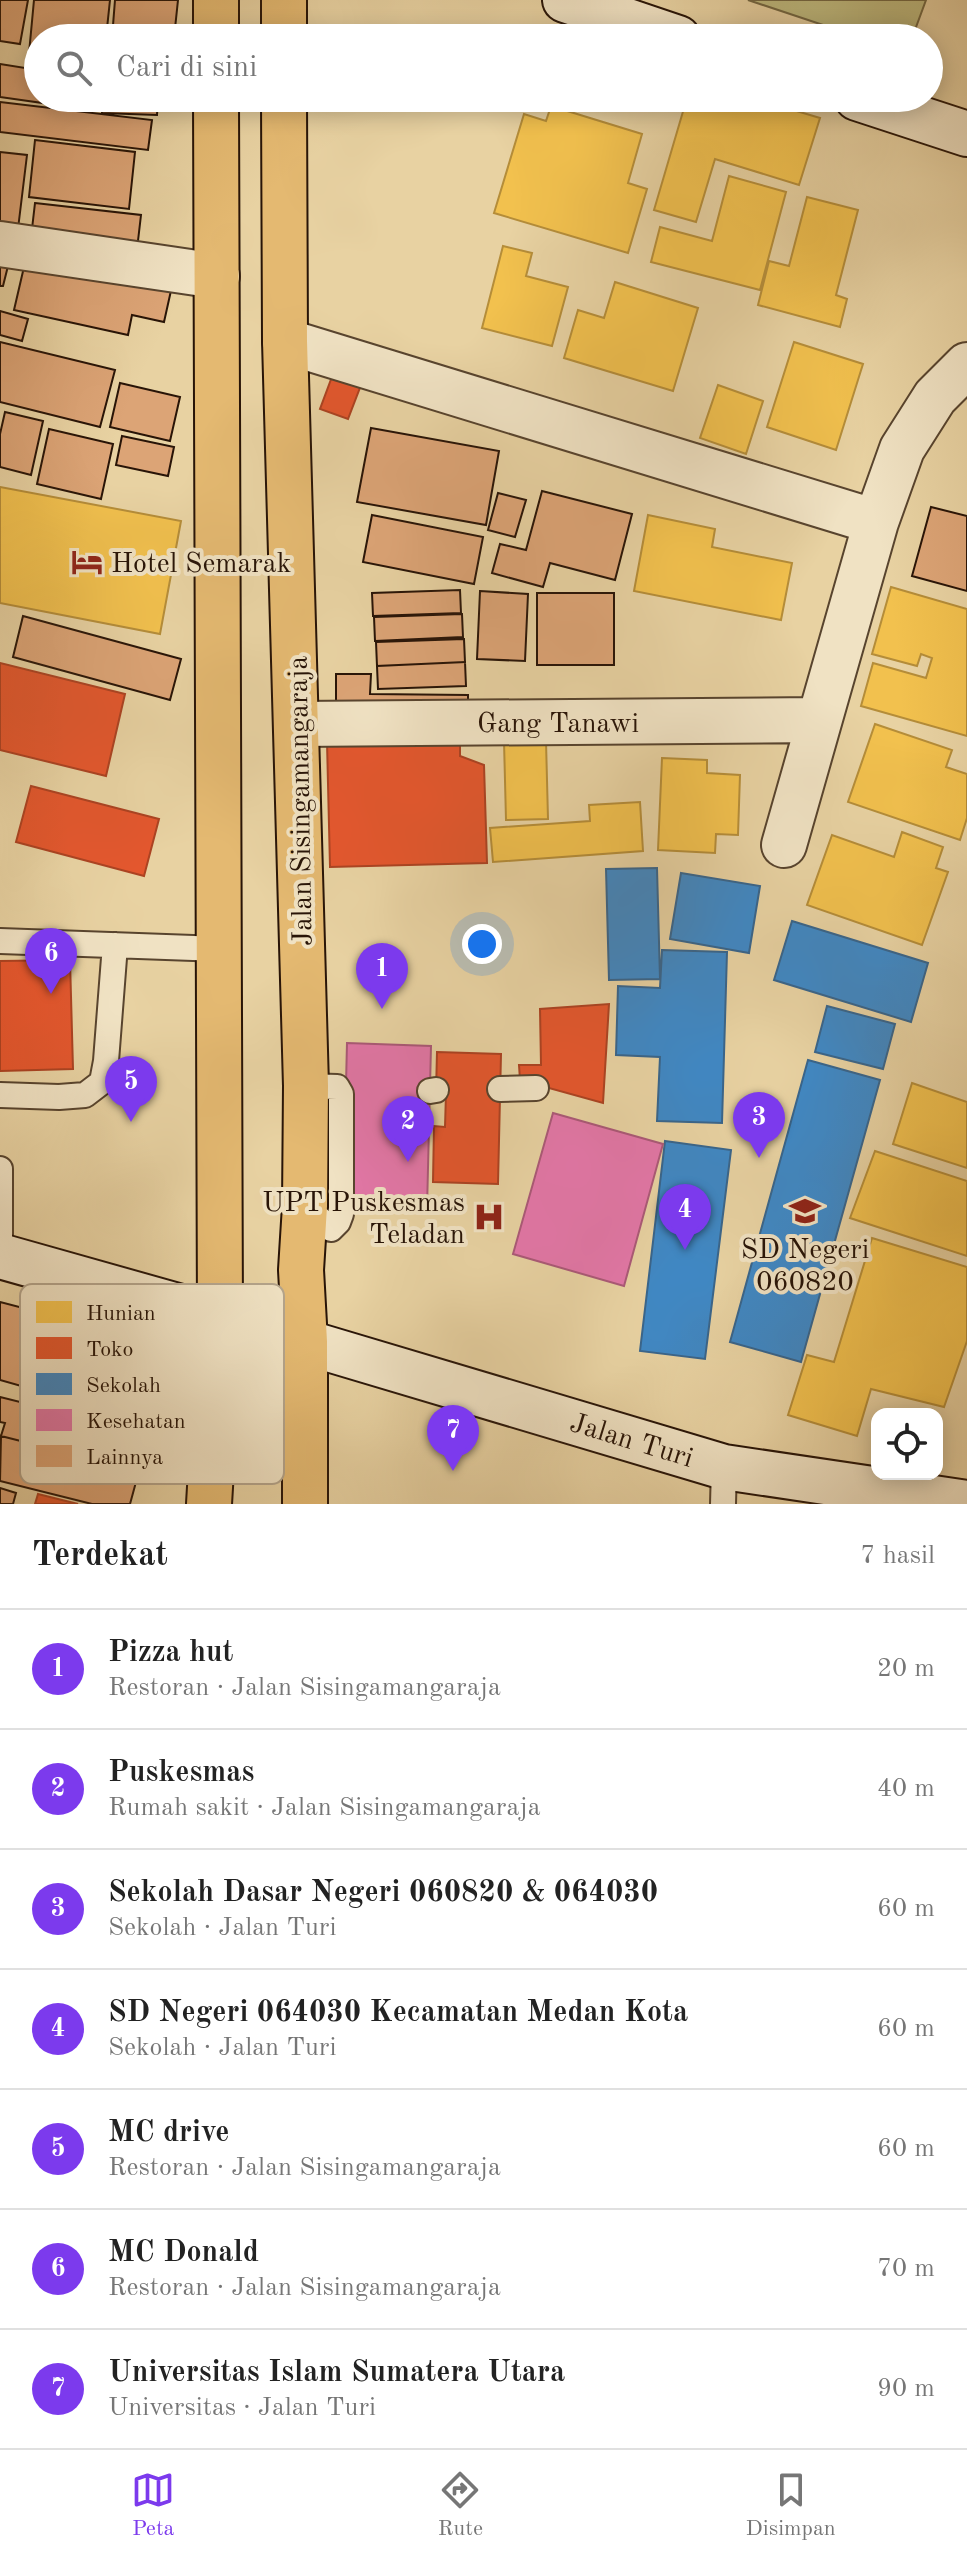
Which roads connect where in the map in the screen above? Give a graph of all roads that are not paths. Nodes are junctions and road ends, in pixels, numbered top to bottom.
1 (216, 0) edge
2 (284, 0) edge
3 (565, 0) edge
4 (216, 24) edge
5 (284, 24) edge
6 (636, 24) edge
7 (216, 112) edge
8 (284, 112) edge
9 (900, 112) edge
10 (967, 134) edge
11 (0, 244) edge
12 (217, 276) junction
13 (285, 341) junction
14 (967, 365) edge
15 (876, 522) junction
16 (818, 720) junction
17 (297, 724) junction
18 (784, 845) dead end
19 (0, 941) edge
20 (115, 945) junction
21 (221, 949) junction
22 (536, 1088) dead end
23 (500, 1089) dead end
24 (0, 1095) edge
25 (0, 1169) edge
26 (0, 1256) edge
27 (98, 1284) edge
28 (220, 1284) edge
29 (284, 1336) edge
30 (305, 1342) junction
31 (210, 1484) edge
32 (724, 1485) edge
33 (967, 1503) edge
34 (209, 1504) edge
35 (305, 1504) edge

1 - 4 main road
2 - 5 main road
3 - 6 street
7 - 12 main road
8 - 13 main road, Jalan Sisingamangaraja
9 - 10 street
11 - 12 street
12 - 21 main road
13 - 15 street
13 - 17 main road, Jalan Sisingamangaraja
14 - 15 street
15 - 16 street
16 - 17 street, Gang Tanawi
16 - 18 street
17 - 30 main road, Jalan Sisingamangaraja
19 - 20 lane
20 - 21 lane
20 - 24 lane
21 - 28 main road
22 - 23 lane
25 - 26 lane
26 - 27 street, Jalan Turi
29 - 30 street, Jalan Turi
30 - 32 street, Jalan Turi
30 - 35 main road, Jalan Sisingamangaraja
31 - 34 main road
32 - 33 street, Jalan Turi

